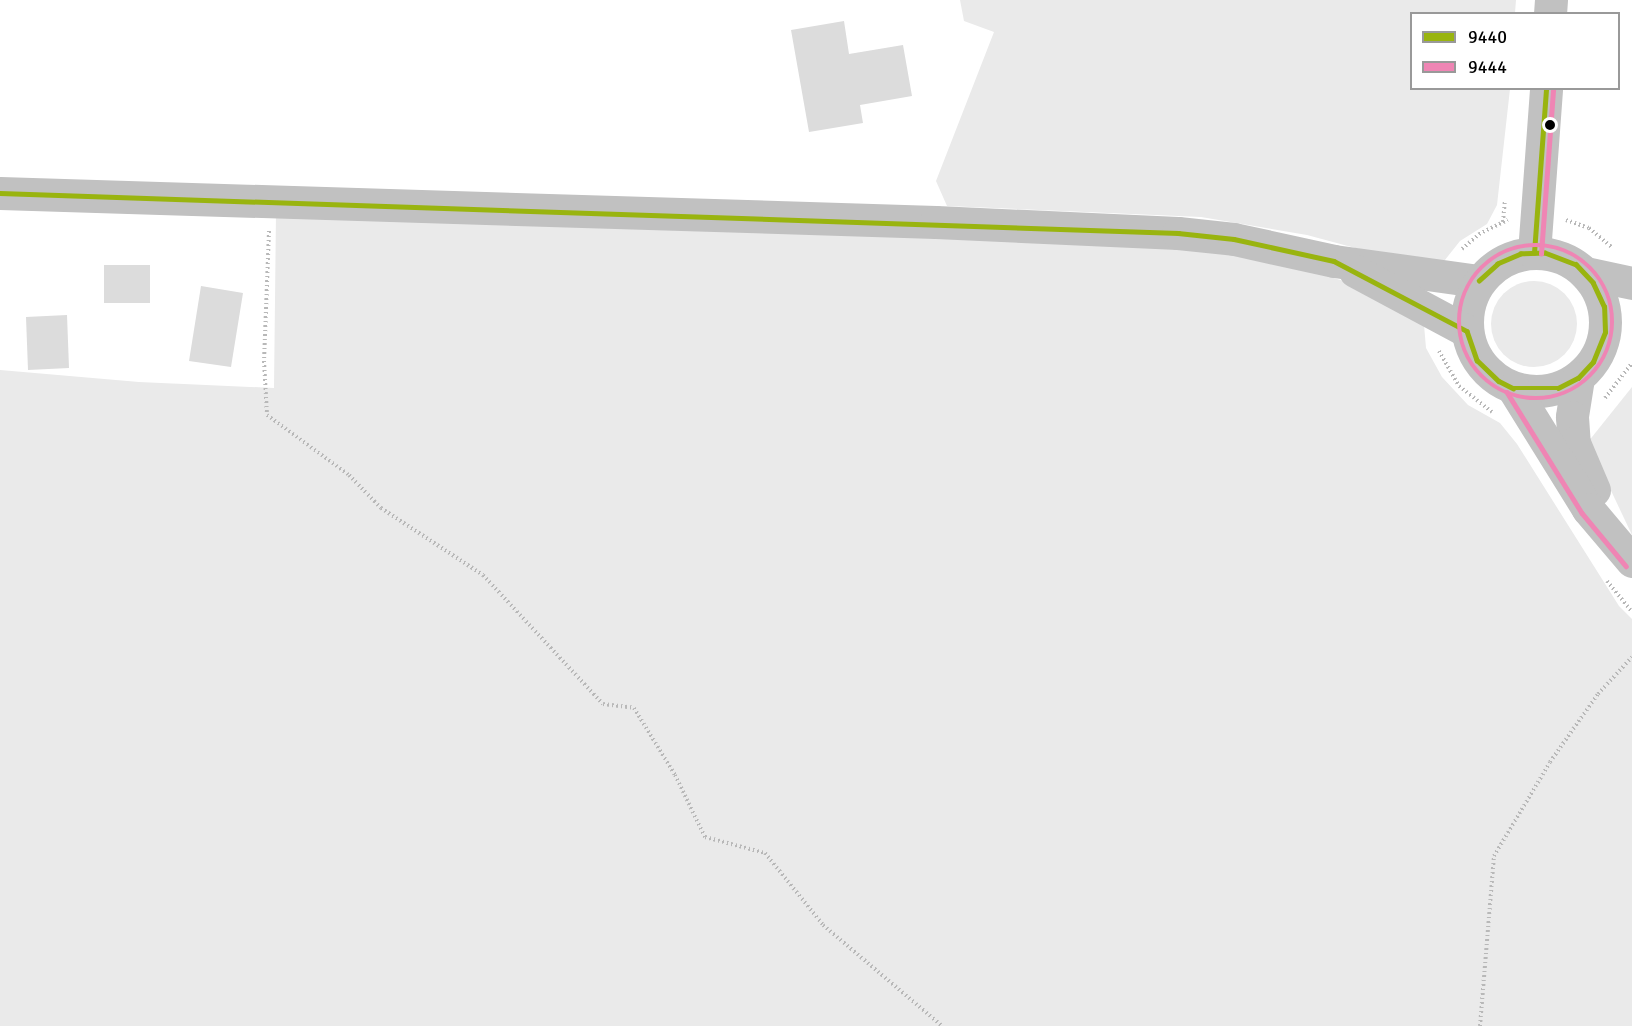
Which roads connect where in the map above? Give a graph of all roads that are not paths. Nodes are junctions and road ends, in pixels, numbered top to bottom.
1 (1545, 90) edge
2 (0, 194) edge
3 (1534, 253) junction
4 (1334, 261) junction
5 (1585, 273) junction
6 (1479, 281) junction
7 (1632, 283) edge
8 (1618, 326) edge
9 (1467, 331) junction
10 (1578, 378) junction
11 (1513, 388) junction
12 (1632, 560) edge

1 - 3 main road
2 - 4 main road
3 - 5 main road
3 - 6 main road
4 - 6 main road
4 - 9 main road
5 - 7 main road
5 - 8 main road
6 - 9 main road
8 - 10 main road
9 - 11 main road
10 - 11 main road
10 - 12 main road
11 - 12 main road

